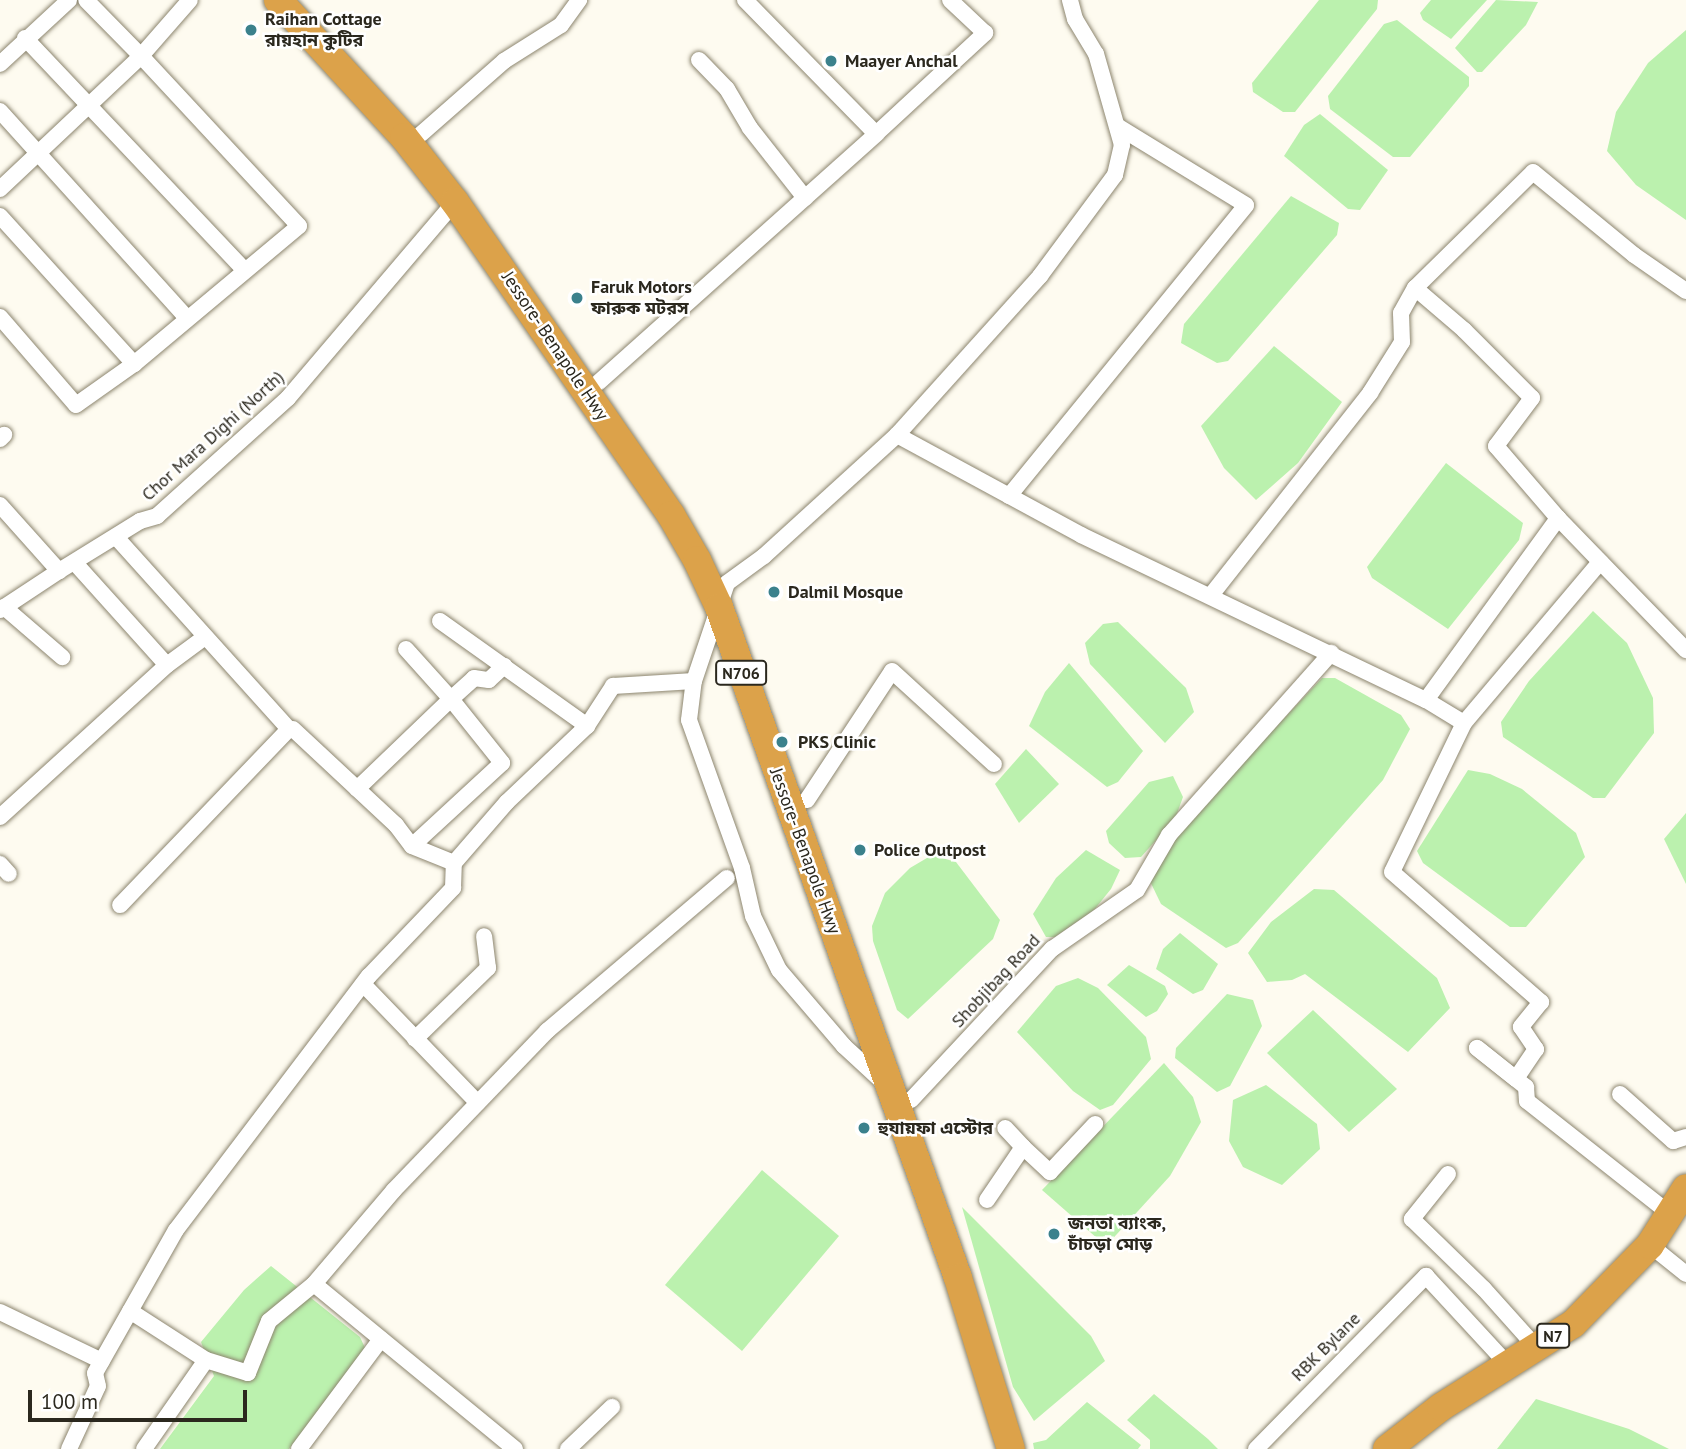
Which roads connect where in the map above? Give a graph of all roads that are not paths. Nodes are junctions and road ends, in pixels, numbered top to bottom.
1 (69, 0) edge
2 (86, 0) edge
3 (190, 0) edge
4 (278, 0) edge
5 (300, 0) edge
6 (579, 0) edge
7 (745, 0) edge
8 (950, 0) edge
9 (1068, 1) edge
10 (24, 38) junction
11 (142, 56) junction
12 (699, 60) dead end
13 (0, 64) edge
14 (89, 106) junction
15 (0, 111) edge
16 (1117, 126) junction
17 (421, 134) junction
18 (876, 134) junction
19 (38, 152) junction
20 (0, 189) edge
21 (805, 198) junction
22 (455, 202) junction
23 (0, 216) edge
24 (245, 271) junction
25 (1415, 288) junction
26 (1686, 291) edge
27 (0, 317) edge
28 (186, 317) junction
29 (134, 364) junction
30 (599, 382) junction
31 (897, 435) junction
32 (1009, 496) junction
33 (3, 515) edge
34 (1558, 518) junction
35 (116, 537) junction
36 (1600, 562) junction
37 (75, 563) junction
38 (59, 571) junction
39 (1212, 594) junction
40 (723, 595) junction
41 (2, 608) edge
42 (440, 621) dead end
43 (205, 637) junction
44 (406, 649) dead end
45 (1686, 650) edge
46 (1331, 653) junction
47 (62, 657) dead end
48 (167, 665) junction
49 (504, 666) junction
50 (694, 681) junction
51 (451, 699) junction
52 (1426, 699) junction
53 (1464, 723) junction
54 (587, 726) junction
55 (293, 729) dead end
56 (994, 764) dead end
57 (357, 789) junction
58 (807, 800) junction
59 (0, 817) edge
60 (412, 846) junction
61 (454, 863) junction
62 (727, 878) dead end
63 (120, 905) dead end
64 (484, 936) dead end
65 (363, 984) junction
66 (415, 1039) junction
67 (901, 1094) junction
68 (1620, 1094) dead end
69 (478, 1103) junction
70 (1095, 1124) dead end
71 (1005, 1128) dead end
72 (1686, 1138) edge
73 (1023, 1147) junction
74 (1448, 1174) dead end
75 (1686, 1188) edge
76 (987, 1200) dead end
77 (1670, 1214) junction
78 (1650, 1245) junction
79 (1448, 1254) junction
80 (1686, 1274) edge
81 (1426, 1276) junction
82 (314, 1284) junction
83 (130, 1311) junction
84 (0, 1312) edge
85 (381, 1339) junction
86 (1536, 1348) junction
87 (206, 1360) junction
88 (102, 1361) junction
89 (1508, 1365) junction
90 (612, 1407) dead end
91 (69, 1449) edge
92 (144, 1449) edge
93 (299, 1449) edge
94 (516, 1449) edge
95 (568, 1449) edge
96 (1011, 1449) edge
97 (1028, 1449) edge
98 (1256, 1449) edge
99 (1387, 1449) edge

1 - 10 street
2 - 11 street
3 - 11 street
4 - 22 highway, Jessore- Benapole Hwy / N706
5 - 17 highway, Jessore- Benapole Hwy / N706
6 - 17 street
7 - 18 street
8 - 18 street
9 - 16 street
10 - 13 street
10 - 14 street
11 - 14 street
11 - 24 street
12 - 21 street
14 - 19 street
14 - 24 street
15 - 19 street
16 - 31 street
16 - 32 street
17 - 30 highway, Jessore- Benapole Hwy / N706
18 - 21 street
19 - 20 street
19 - 28 street
21 - 30 street
22 - 35 street, Chor Mara Dighi (North)
22 - 40 highway, Jessore- Benapole Hwy / N706
23 - 29 street
24 - 28 street
25 - 26 street
25 - 34 street
25 - 39 street
27 - 29 street
28 - 29 street
30 - 40 highway, Jessore- Benapole Hwy / N706
31 - 32 street
31 - 40 street
32 - 39 street
33 - 38 street
34 - 36 street
34 - 52 street
35 - 37 street, Chor Mara Dighi (North)
35 - 43 street
36 - 45 street
36 - 53 street
37 - 38 street, Chor Mara Dighi (North)
37 - 48 street
38 - 41 street, Chor Mara Dighi (North)
39 - 46 street
40 - 50 street
40 - 58 highway, Jessore- Benapole Hwy / N706
40 - 67 highway, Jessore- Benapole Hwy / N706
41 - 47 street
42 - 49 street
43 - 48 street
43 - 63 street
44 - 51 street
46 - 52 street
46 - 67 street, Shobjibag Road
48 - 59 street
49 - 51 street
49 - 54 street
50 - 54 street
50 - 67 street
51 - 57 street
51 - 60 street
52 - 53 street
53 - 77 street
54 - 61 street
55 - 57 street
56 - 58 street
57 - 60 street
58 - 67 highway, Jessore- Benapole Hwy / N706
60 - 61 street
61 - 65 street
62 - 69 street
64 - 66 street
65 - 66 street
65 - 83 street
66 - 69 street
67 - 96 highway, Jessore- Benapole Hwy / N706
67 - 97 highway, Jessore- Benapole Hwy / N706
68 - 72 street
69 - 82 street
70 - 73 street
71 - 73 street
73 - 76 street
74 - 79 street
75 - 77 highway, N7
77 - 78 highway, N7
78 - 80 street
78 - 86 highway, N7
79 - 81 street, RBK Bylane
79 - 86 street
81 - 89 street
81 - 98 street, RBK Bylane
82 - 85 street
82 - 87 street
83 - 87 street
83 - 88 street
84 - 88 street
85 - 93 street
85 - 94 street
86 - 89 highway, N7
87 - 92 street
88 - 91 street
89 - 99 highway, N7
90 - 95 street

